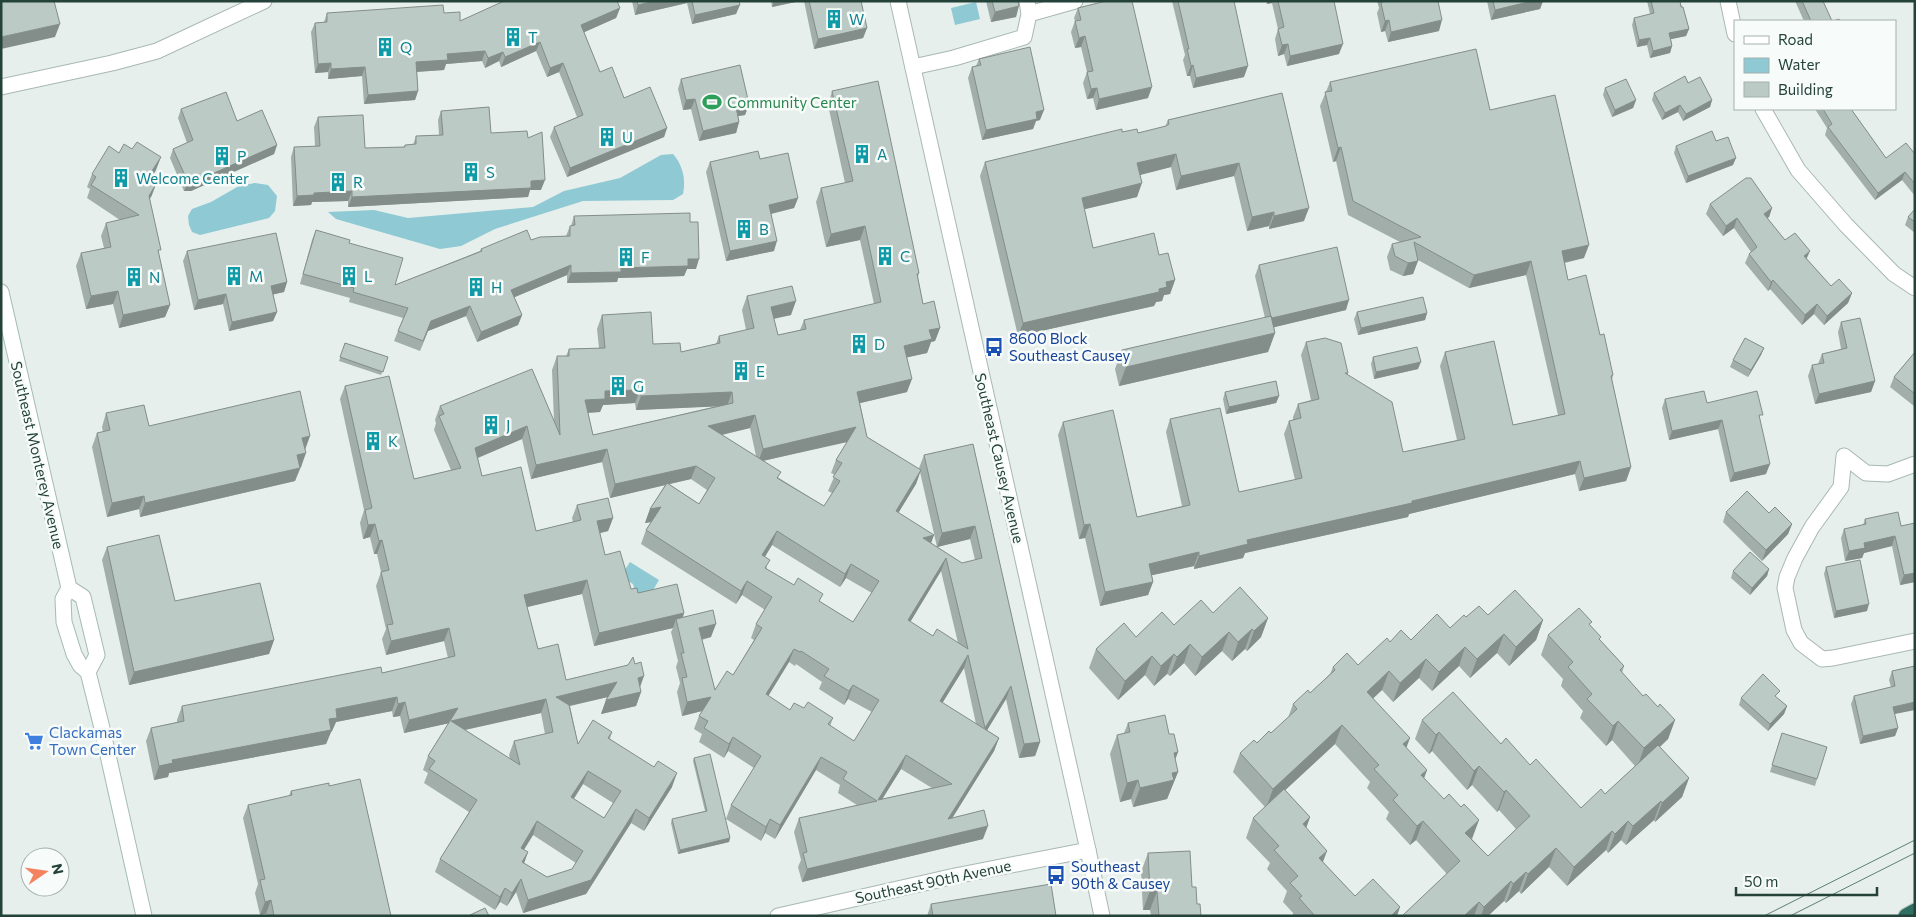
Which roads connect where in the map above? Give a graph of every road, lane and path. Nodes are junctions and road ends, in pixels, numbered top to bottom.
1 (264, 1) edge
2 (898, 1) edge
3 (1075, 1) edge
4 (1728, 1) edge
5 (1028, 8) edge
6 (1734, 29) edge
7 (913, 67) junction
8 (1, 87) edge
9 (1764, 110) edge
10 (1915, 288) edge
11 (1, 292) edge
12 (1915, 464) edge
13 (69, 588) junction
14 (1915, 641) edge
15 (88, 672) junction
16 (1088, 850) junction
17 (1915, 911) edge
18 (144, 916) edge
19 (778, 916) edge
20 (1102, 916) edge
21 (1906, 916) edge

1 - 8 street
2 - 7 street, Southeast Causey Avenue
3 - 5 street
4 - 6 street
5 - 7 street
7 - 16 street, Southeast Causey Avenue
9 - 10 street
11 - 13 street, Southeast Monterey Avenue
12 - 14 street
13 - 15 street, Southeast Monterey Avenue
13 - 15 street, Southeast Monterey Avenue
15 - 18 street, Southeast Monterey Avenue
16 - 19 street, Southeast 90th Avenue
16 - 20 street, Southeast Causey Avenue
17 - 21 highway

